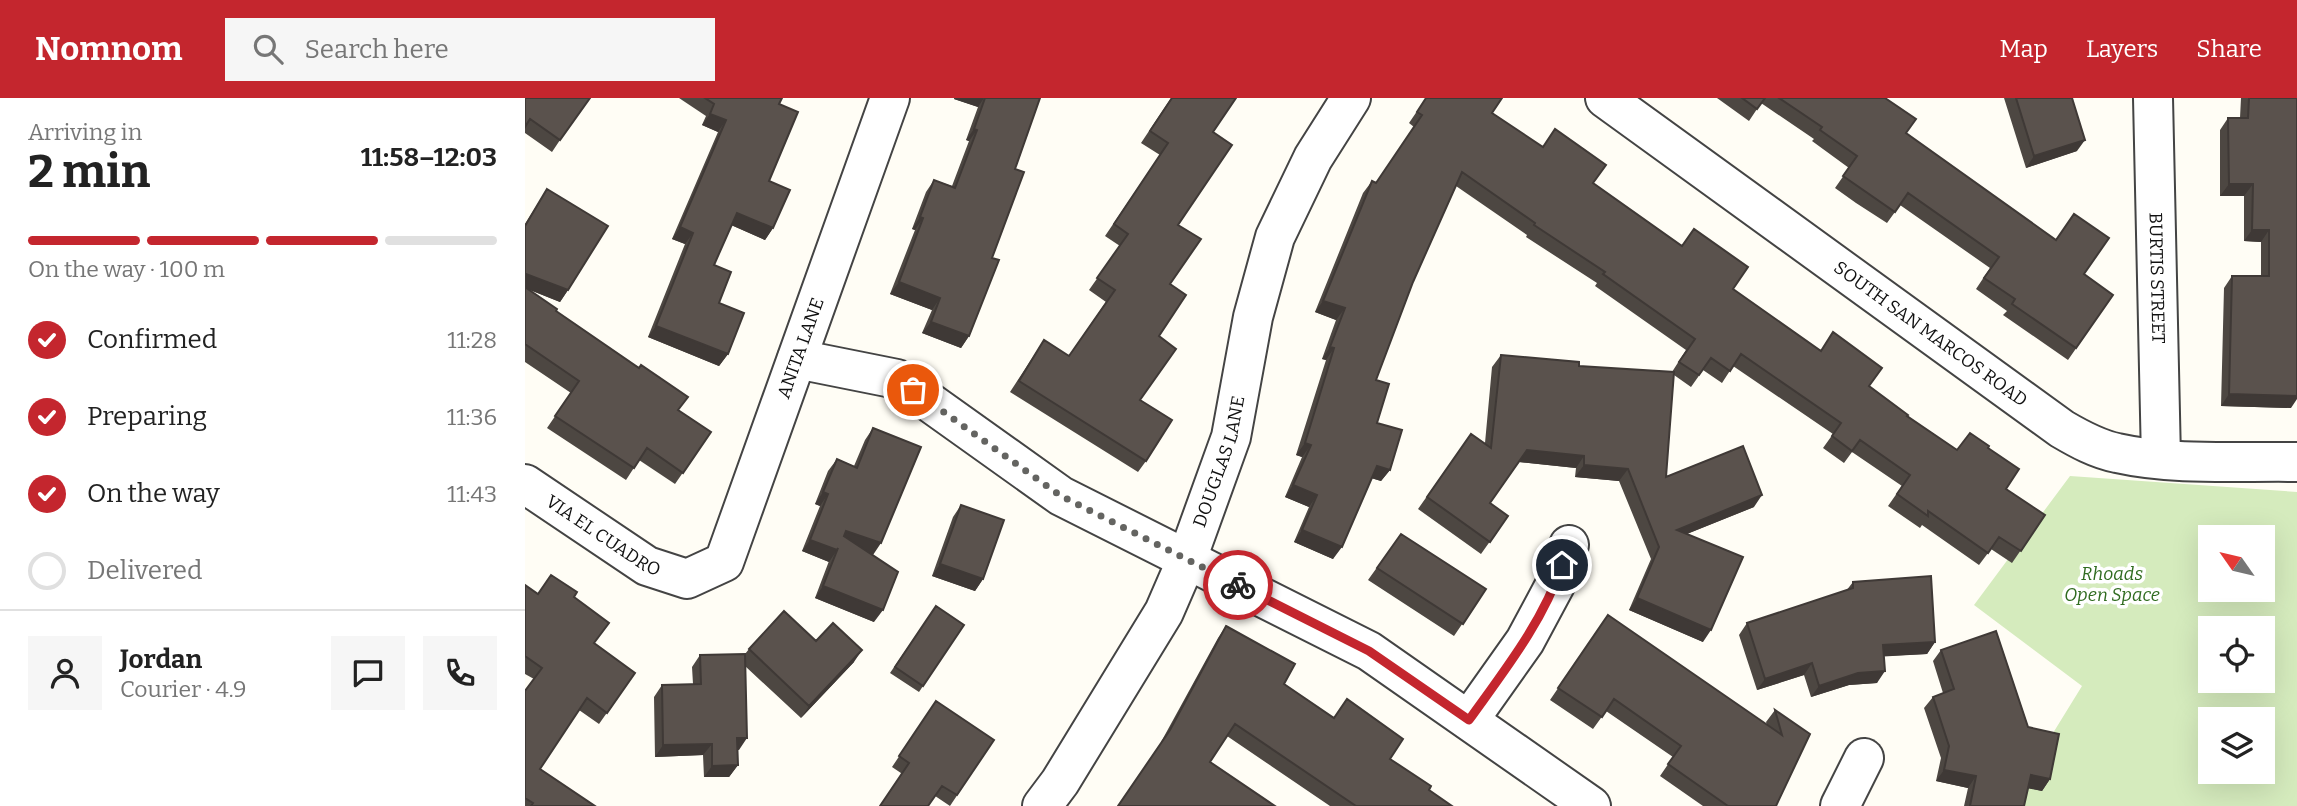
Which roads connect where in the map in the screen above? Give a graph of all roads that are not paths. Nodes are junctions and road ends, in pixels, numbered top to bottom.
1 (890, 98) edge
2 (1351, 98) edge
3 (1605, 98) edge
4 (2153, 98) edge
5 (797, 359) junction
6 (2161, 459) junction
7 (2297, 462) edge
8 (525, 484) edge
9 (1569, 545) dead end
10 (1187, 559) junction
11 (687, 579) joint
12 (1469, 720) junction
13 (1864, 758) dead end
14 (1042, 806) edge
15 (1591, 806) edge
16 (1840, 806) edge

1 - 5 street, ANITA LANE
2 - 10 street, DOUGLAS LANE
3 - 6 street, SOUTH SAN MARCOS ROAD
4 - 6 street, BURTIS STREET
5 - 10 street
5 - 11 street, ANITA LANE
6 - 7 street, SOUTH SAN MARCOS ROAD
8 - 11 street, VIA EL CUADRO
9 - 12 street
10 - 12 street
10 - 14 street, DOUGLAS LANE
12 - 15 street
13 - 16 street

